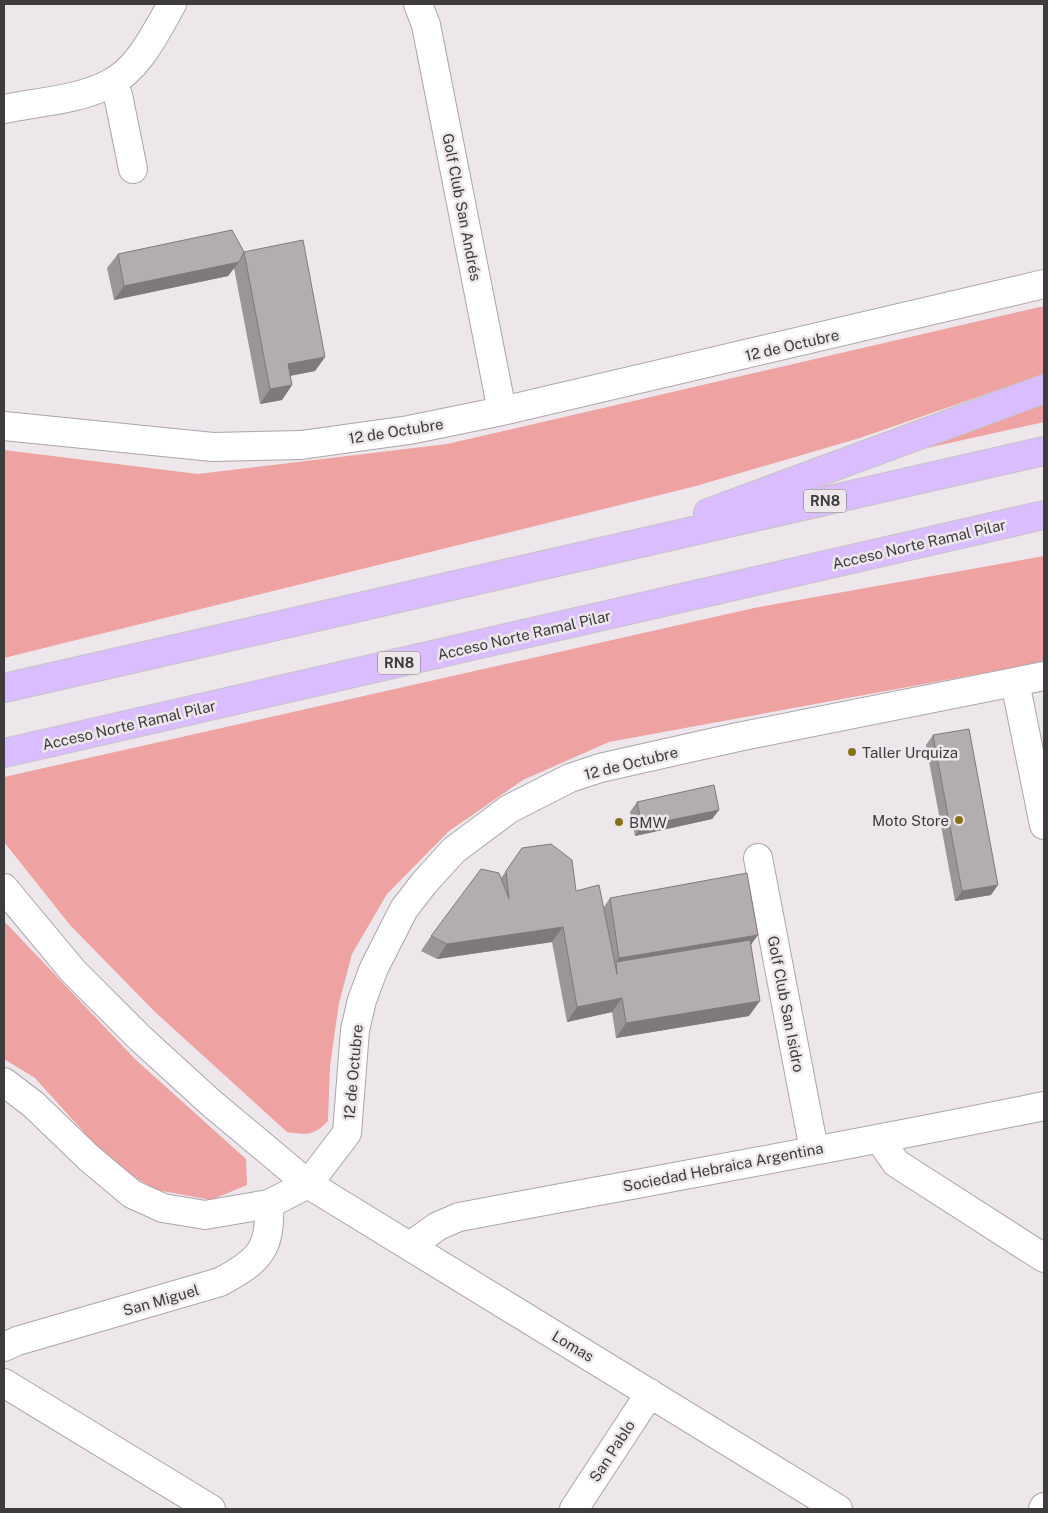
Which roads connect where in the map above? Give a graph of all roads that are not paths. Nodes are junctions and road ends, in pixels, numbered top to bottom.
1 (172, 4) edge
2 (418, 4) edge
3 (110, 84) junction
4 (4, 109) edge
5 (133, 169) dead end
6 (1044, 284) edge
7 (1044, 388) edge
8 (502, 411) junction
9 (4, 426) edge
10 (1044, 451) edge
11 (1044, 515) edge
12 (1044, 535) edge
13 (606, 550) junction
14 (794, 573) junction
15 (1044, 676) edge
16 (1014, 682) junction
17 (4, 688) edge
18 (4, 754) edge
19 (1044, 825) edge
20 (758, 858) dead end
21 (4, 888) edge
22 (4, 1082) edge
23 (1044, 1106) edge
24 (880, 1140) junction
25 (814, 1150) junction
26 (308, 1184) junction
27 (269, 1204) junction
28 (410, 1246) junction
29 (1044, 1258) edge
30 (4, 1347) edge
31 (4, 1383) edge
32 (650, 1393) junction
33 (211, 1509) edge
34 (574, 1509) edge
35 (838, 1509) edge

1 - 3 street
2 - 8 street, Golf Club San Andrés
3 - 4 street
3 - 5 street
6 - 8 street, 12 de Octubre
7 - 13 highway
8 - 9 street, 12 de Octubre
10 - 13 highway, RN8
11 - 14 highway, Acceso Norte Ramal Pilar / RN8
12 - 14 highway
13 - 17 highway, RN8
14 - 18 highway, Acceso Norte Ramal Pilar / RN8
15 - 16 street, 12 de Octubre
16 - 19 street
16 - 26 street, 12 de Octubre
20 - 25 street, Golf Club San Isidro
21 - 26 street, Lomas
22 - 27 street, 12 de Octubre
23 - 24 street, Sociedad Hebraica Argentina
24 - 25 street, Sociedad Hebraica Argentina
24 - 29 street
25 - 28 street, Sociedad Hebraica Argentina
26 - 27 street, 12 de Octubre
26 - 28 street, Lomas
27 - 30 street, San Miguel
28 - 32 street, Lomas
31 - 33 street
32 - 34 street, San Pablo
32 - 35 street, Lomas

